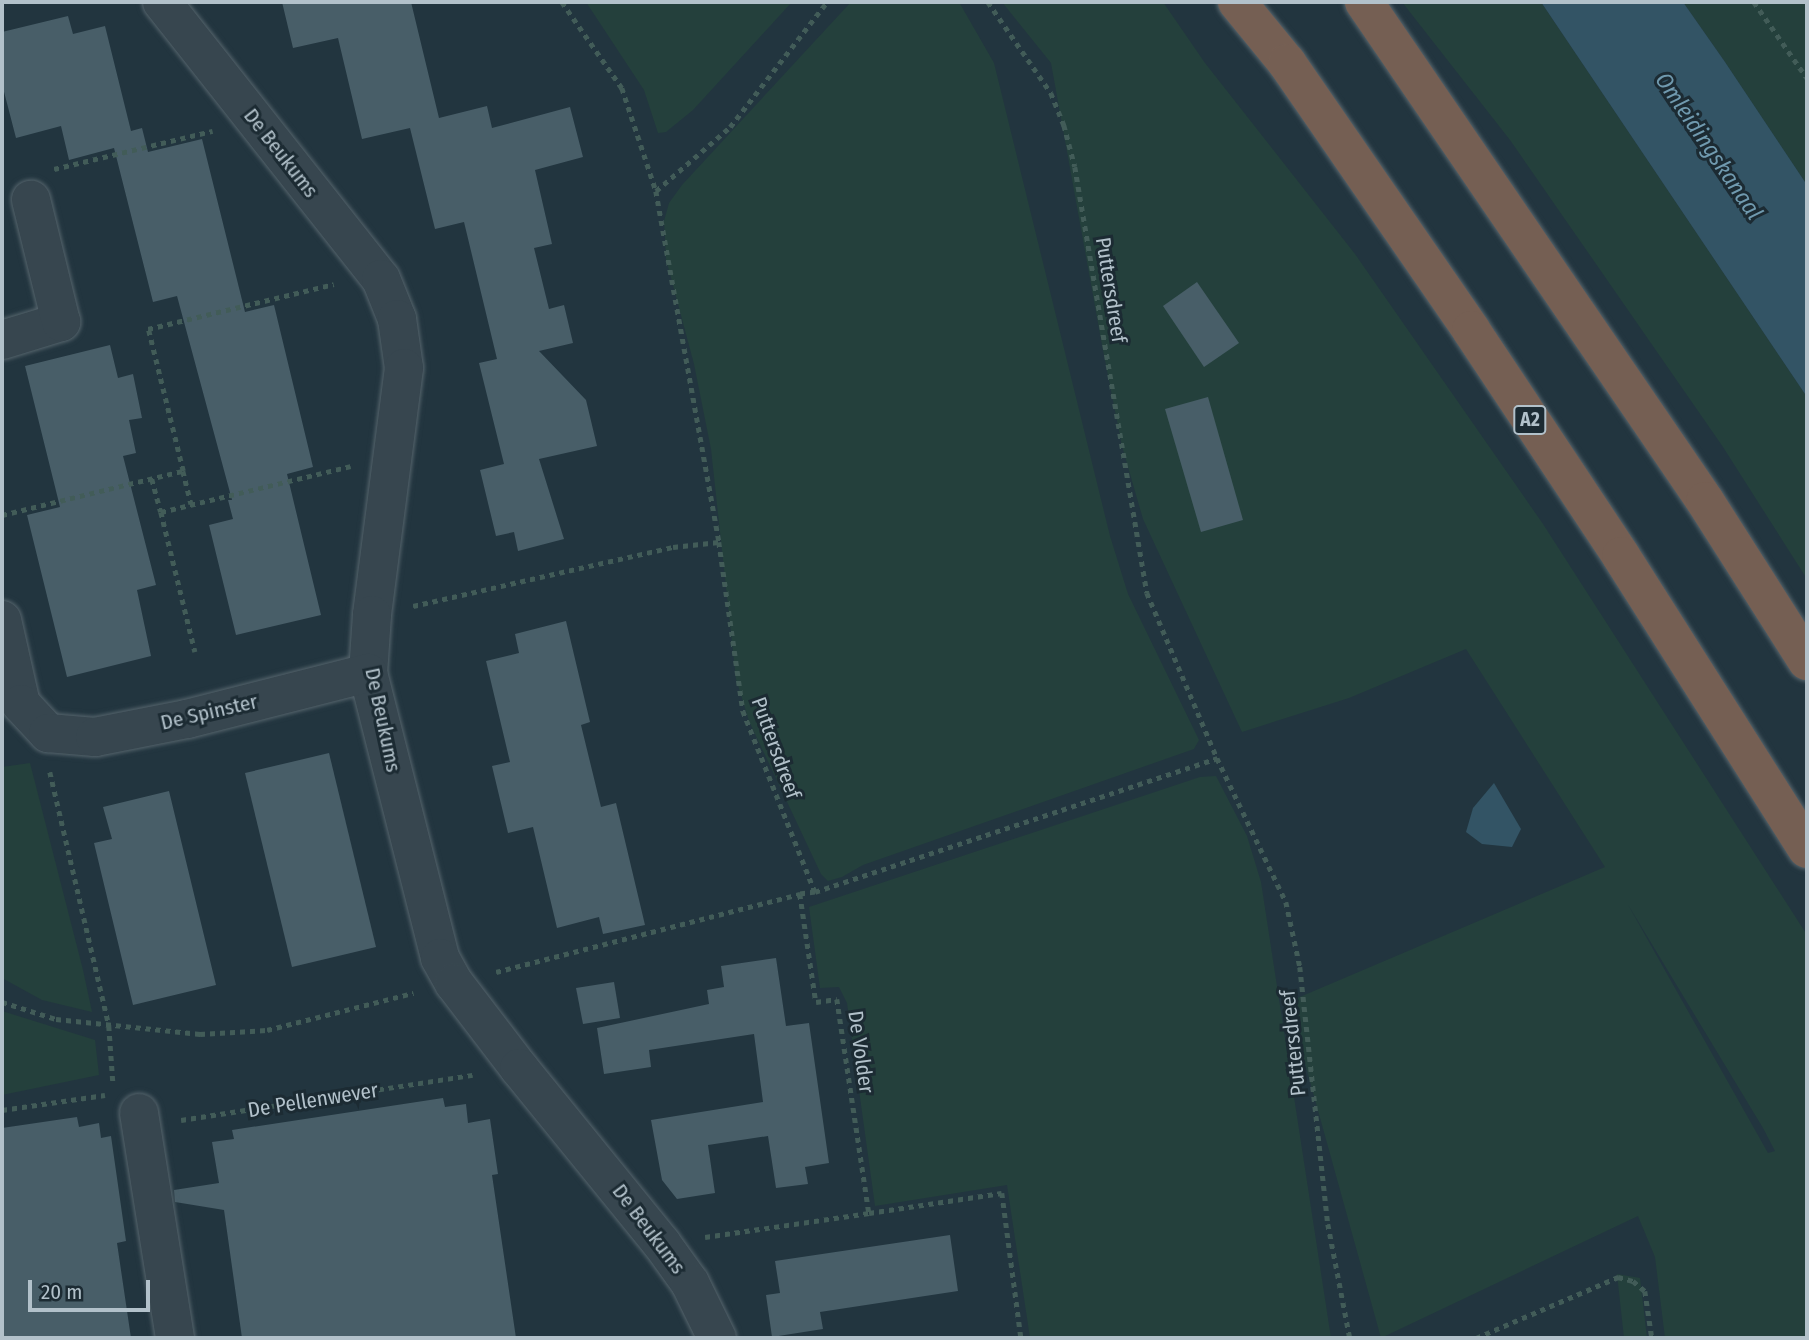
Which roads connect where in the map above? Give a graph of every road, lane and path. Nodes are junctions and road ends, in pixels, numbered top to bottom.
1 (162, 2) edge
2 (562, 2) edge
3 (827, 2) edge
4 (988, 2) edge
5 (1237, 2) edge
6 (1364, 2) edge
7 (1754, 2) edge
8 (1807, 78) edge
9 (256, 120) junction
10 (76, 164) dead end
11 (656, 191) junction
12 (31, 200) dead end
13 (377, 274) junction
14 (2, 340) edge
15 (392, 456) junction
16 (183, 471) junction
17 (152, 479) junction
18 (191, 505) junction
19 (161, 512) junction
20 (2, 515) edge
21 (719, 542) junction
22 (372, 615) junction
23 (2, 620) edge
24 (195, 652) dead end
25 (1807, 661) edge
26 (368, 673) junction
27 (48, 733) junction
28 (1217, 758) junction
29 (1807, 849) edge
30 (815, 892) junction
31 (800, 894) junction
32 (453, 983) junction
33 (2, 1002) edge
34 (109, 1026) junction
35 (519, 1068) junction
36 (2, 1110) edge
37 (141, 1110) junction
38 (869, 1213) junction
39 (663, 1244) junction
40 (175, 1338) edge
41 (717, 1338) edge
42 (1021, 1338) edge
43 (1350, 1338) edge
44 (1476, 1338) edge
45 (1652, 1338) edge

1 - 9 street, De Beukums
2 - 11 path, Puttersdreef
3 - 11 path
4 - 28 path, Puttersdreef
5 - 29 highway, A2
6 - 25 highway
7 - 8 path
9 - 10 path
9 - 13 street, De Beukums
11 - 21 path, Puttersdreef
12 - 14 street
13 - 15 street, De Beukums
13 - 16 path
15 - 18 path
15 - 22 street, De Beukums
16 - 17 path
16 - 18 path
17 - 19 path
17 - 20 path
18 - 19 path
19 - 24 path
21 - 22 path
21 - 30 path, Puttersdreef
22 - 26 street, De Beukums
23 - 27 street
26 - 27 street, De Spinster
26 - 32 street, De Beukums
27 - 34 path
28 - 30 path
28 - 43 path, Puttersdreef
30 - 31 path
31 - 32 path
31 - 38 path, De Volder
32 - 34 path
32 - 35 street, De Beukums
33 - 34 path
34 - 37 path
35 - 37 path, De Pellenwever
35 - 39 street, De Beukums
36 - 37 path, De Pellenwever
37 - 40 street
38 - 39 path
38 - 42 path
39 - 41 street, De Beukums
44 - 45 path

